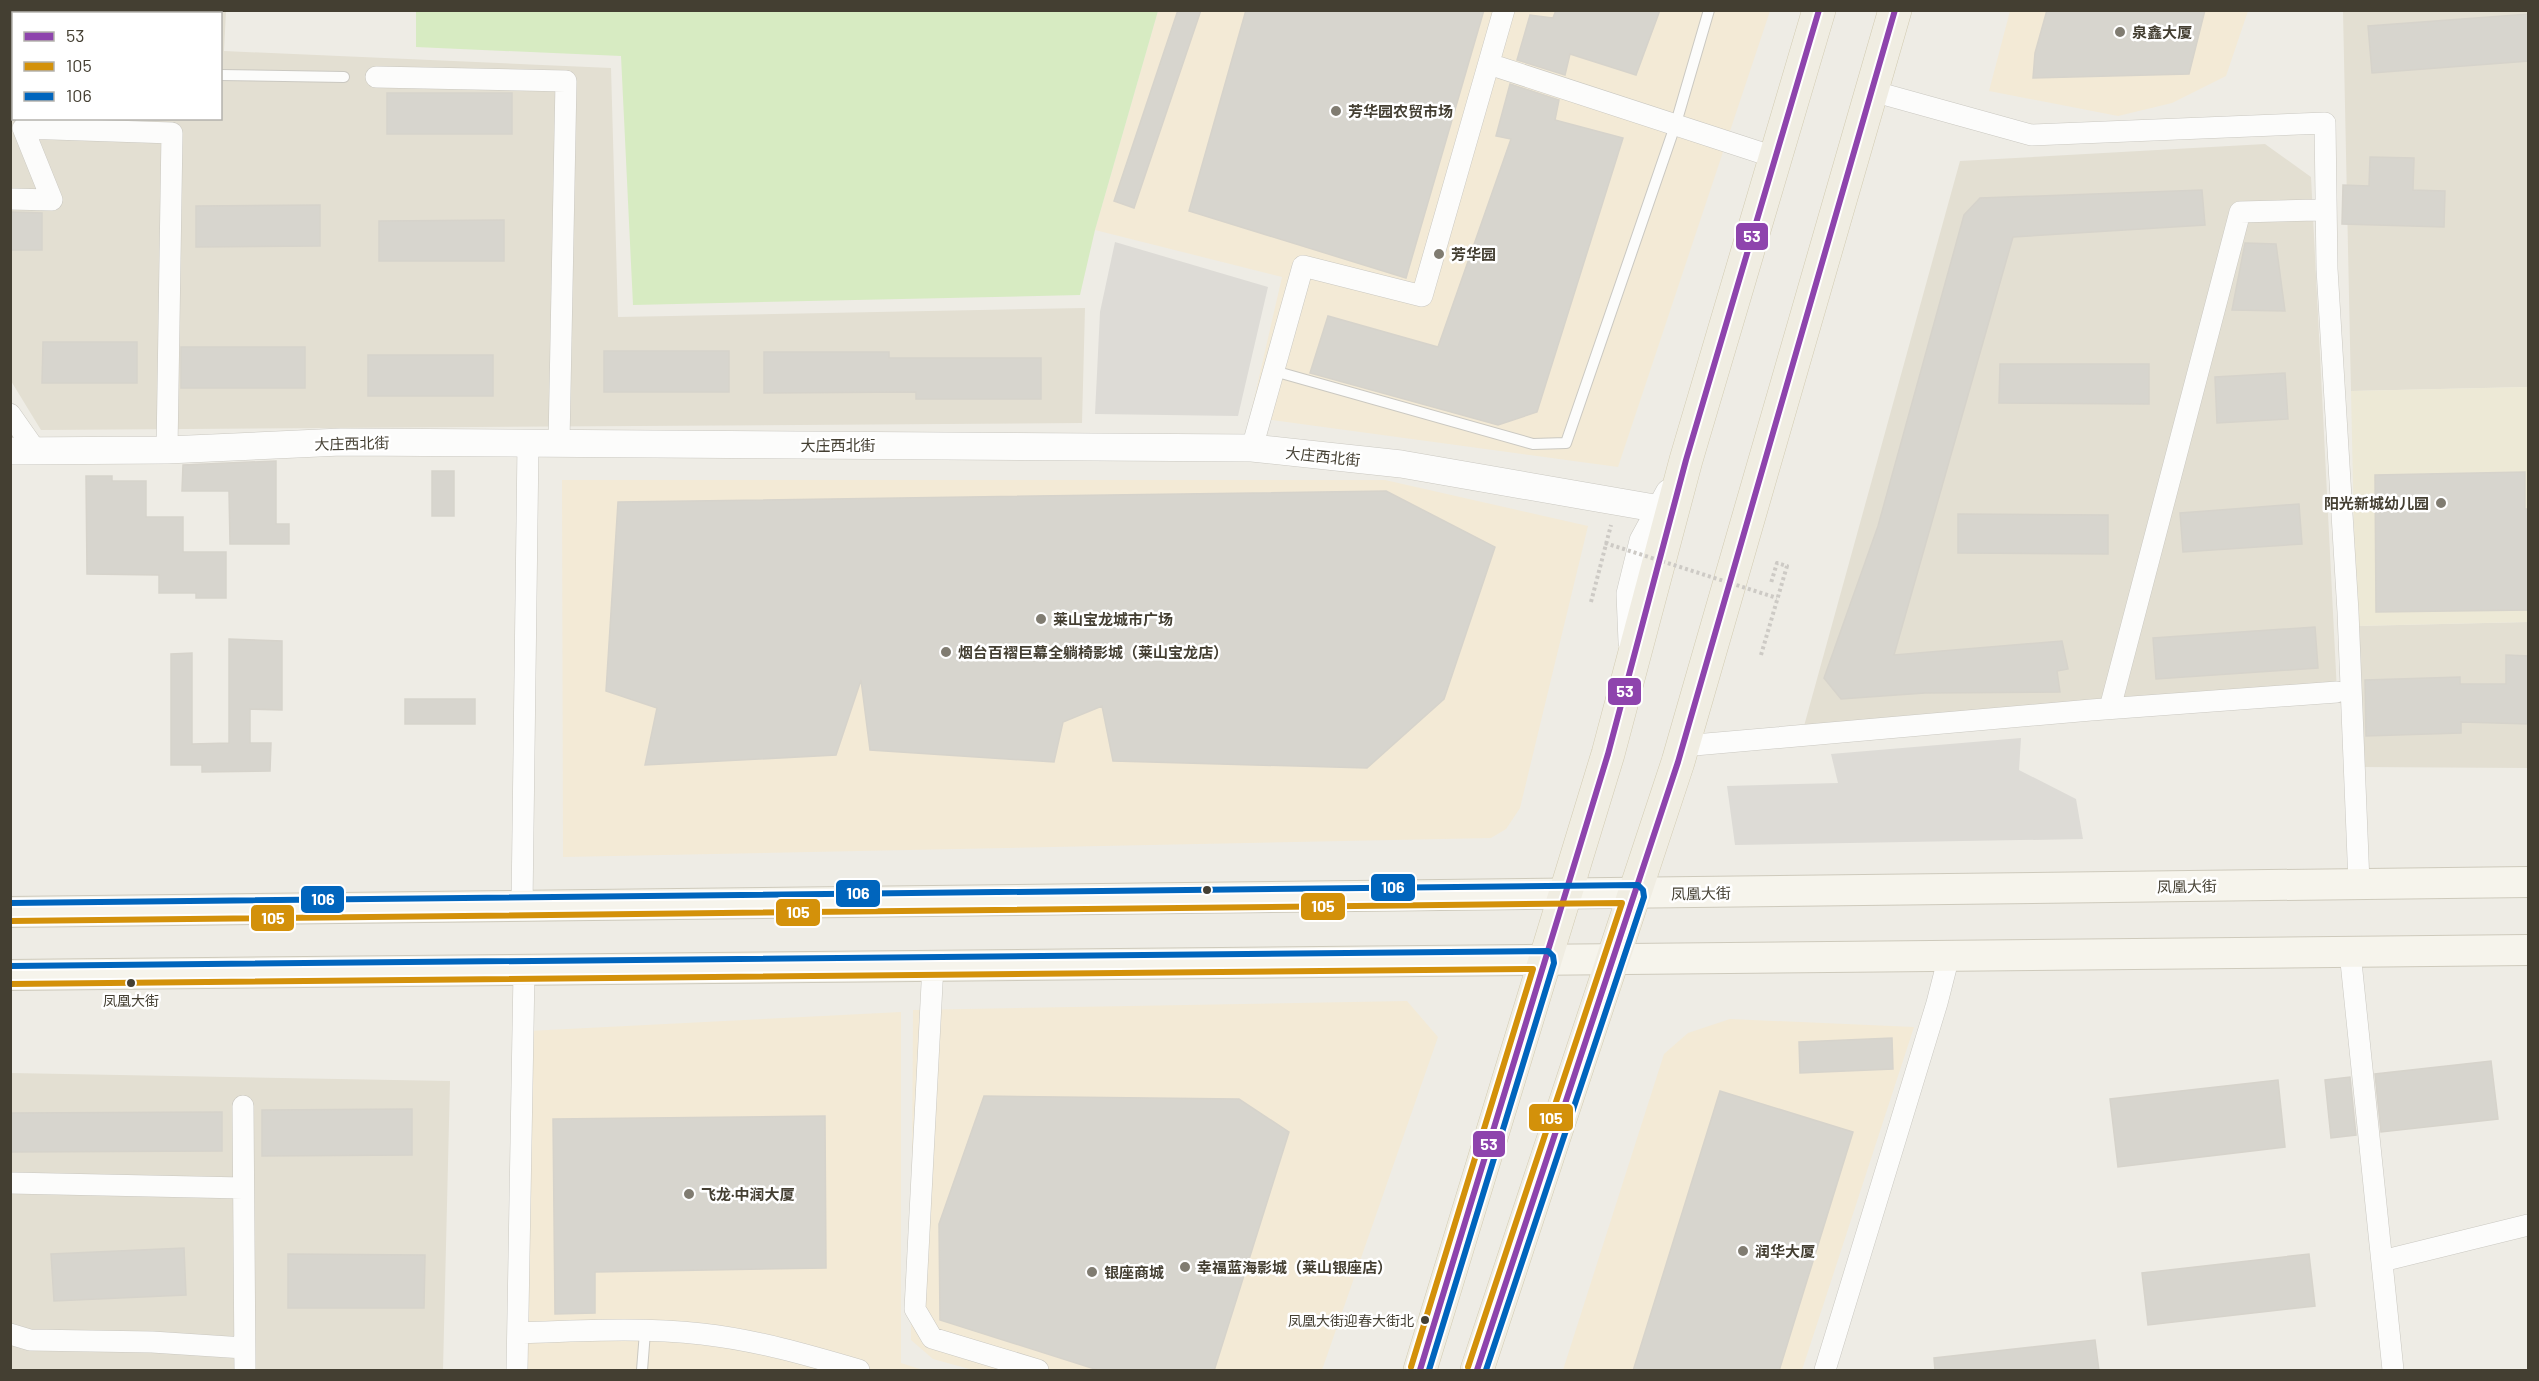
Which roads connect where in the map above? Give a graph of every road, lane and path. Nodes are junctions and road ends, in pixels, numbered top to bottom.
1 (1504, 10) edge
2 (1709, 10) edge
3 (1819, 10) edge
4 (1895, 10) edge
5 (1489, 64) junction
6 (222, 75) edge
7 (344, 77) dead end
8 (376, 77) dead end
9 (1872, 91) junction
10 (1676, 123) junction
11 (172, 126) edge
12 (1774, 157) junction
13 (10, 199) edge
14 (2317, 210) dead end
15 (1274, 370) junction
16 (10, 414) edge
17 (528, 444) junction
18 (559, 444) junction
19 (1252, 448) junction
20 (167, 450) junction
21 (23, 451) edge
22 (1686, 460) junction
23 (1660, 509) junction
24 (1614, 514) dead end
25 (1605, 543) junction
26 (1771, 583) dead end
27 (1778, 598) junction
28 (1591, 602) dead end
29 (1761, 655) dead end
30 (1633, 660) junction
31 (2337, 692) dead end
32 (2110, 708) junction
33 (1683, 746) junction
34 (2529, 882) edge
35 (2359, 884) junction
36 (1565, 894) junction
37 (1635, 894) junction
38 (522, 906) junction
39 (10, 912) edge
40 (2529, 950) edge
41 (2350, 952) junction
42 (1949, 956) junction
43 (1614, 959) junction
44 (1545, 960) junction
45 (933, 965) junction
46 (524, 972) junction
47 (10, 975) edge
48 (243, 1106) dead end
49 (10, 1183) edge
50 (243, 1188) junction
51 (2529, 1225) edge
52 (2382, 1260) junction
53 (645, 1332) junction
54 (518, 1333) junction
55 (10, 1334) edge
56 (244, 1348) junction
57 (245, 1371) edge
58 (517, 1371) edge
59 (642, 1371) edge
60 (859, 1371) edge
61 (1038, 1371) edge
62 (1420, 1371) edge
63 (1477, 1371) edge
64 (1825, 1371) edge
65 (2393, 1371) edge

1 - 5 street
2 - 10 lane
3 - 12 main road
4 - 9 main road
5 - 10 street
5 - 15 street
6 - 7 lane
8 - 18 street
9 - 33 main road
9 - 35 street
10 - 12 street
10 - 15 lane
11 - 13 street
11 - 20 street
12 - 22 main road
14 - 32 street
15 - 19 street
16 - 21 street
17 - 18 street, 大庄西北街
17 - 20 street, 大庄西北街
17 - 38 street
18 - 19 street, 大庄西北街
19 - 23 street, 大庄西北街
20 - 21 street, 大庄西北街
22 - 23 street
22 - 30 main road
23 - 30 street
24 - 25 path
25 - 27 path, bridge
25 - 28 path
26 - 27 path
27 - 29 path
30 - 36 main road
31 - 32 street
32 - 33 street
33 - 37 main road
34 - 35 main road, 凤凰大街
35 - 37 main road, 凤凰大街
36 - 37 main road, 凤凰大街
36 - 38 main road, 凤凰大街
36 - 44 main road
37 - 43 main road
38 - 39 main road, 凤凰大街
40 - 41 main road
41 - 42 main road
41 - 52 street
42 - 43 main road
42 - 64 street
43 - 44 main road
43 - 63 main road
44 - 45 main road
44 - 62 main road
45 - 46 main road
45 - 61 street
46 - 47 main road
46 - 54 street
48 - 50 street
49 - 50 street
50 - 56 street
51 - 52 street
52 - 65 street
53 - 54 street
53 - 59 lane
53 - 60 street
54 - 58 street
55 - 56 street
56 - 57 street

